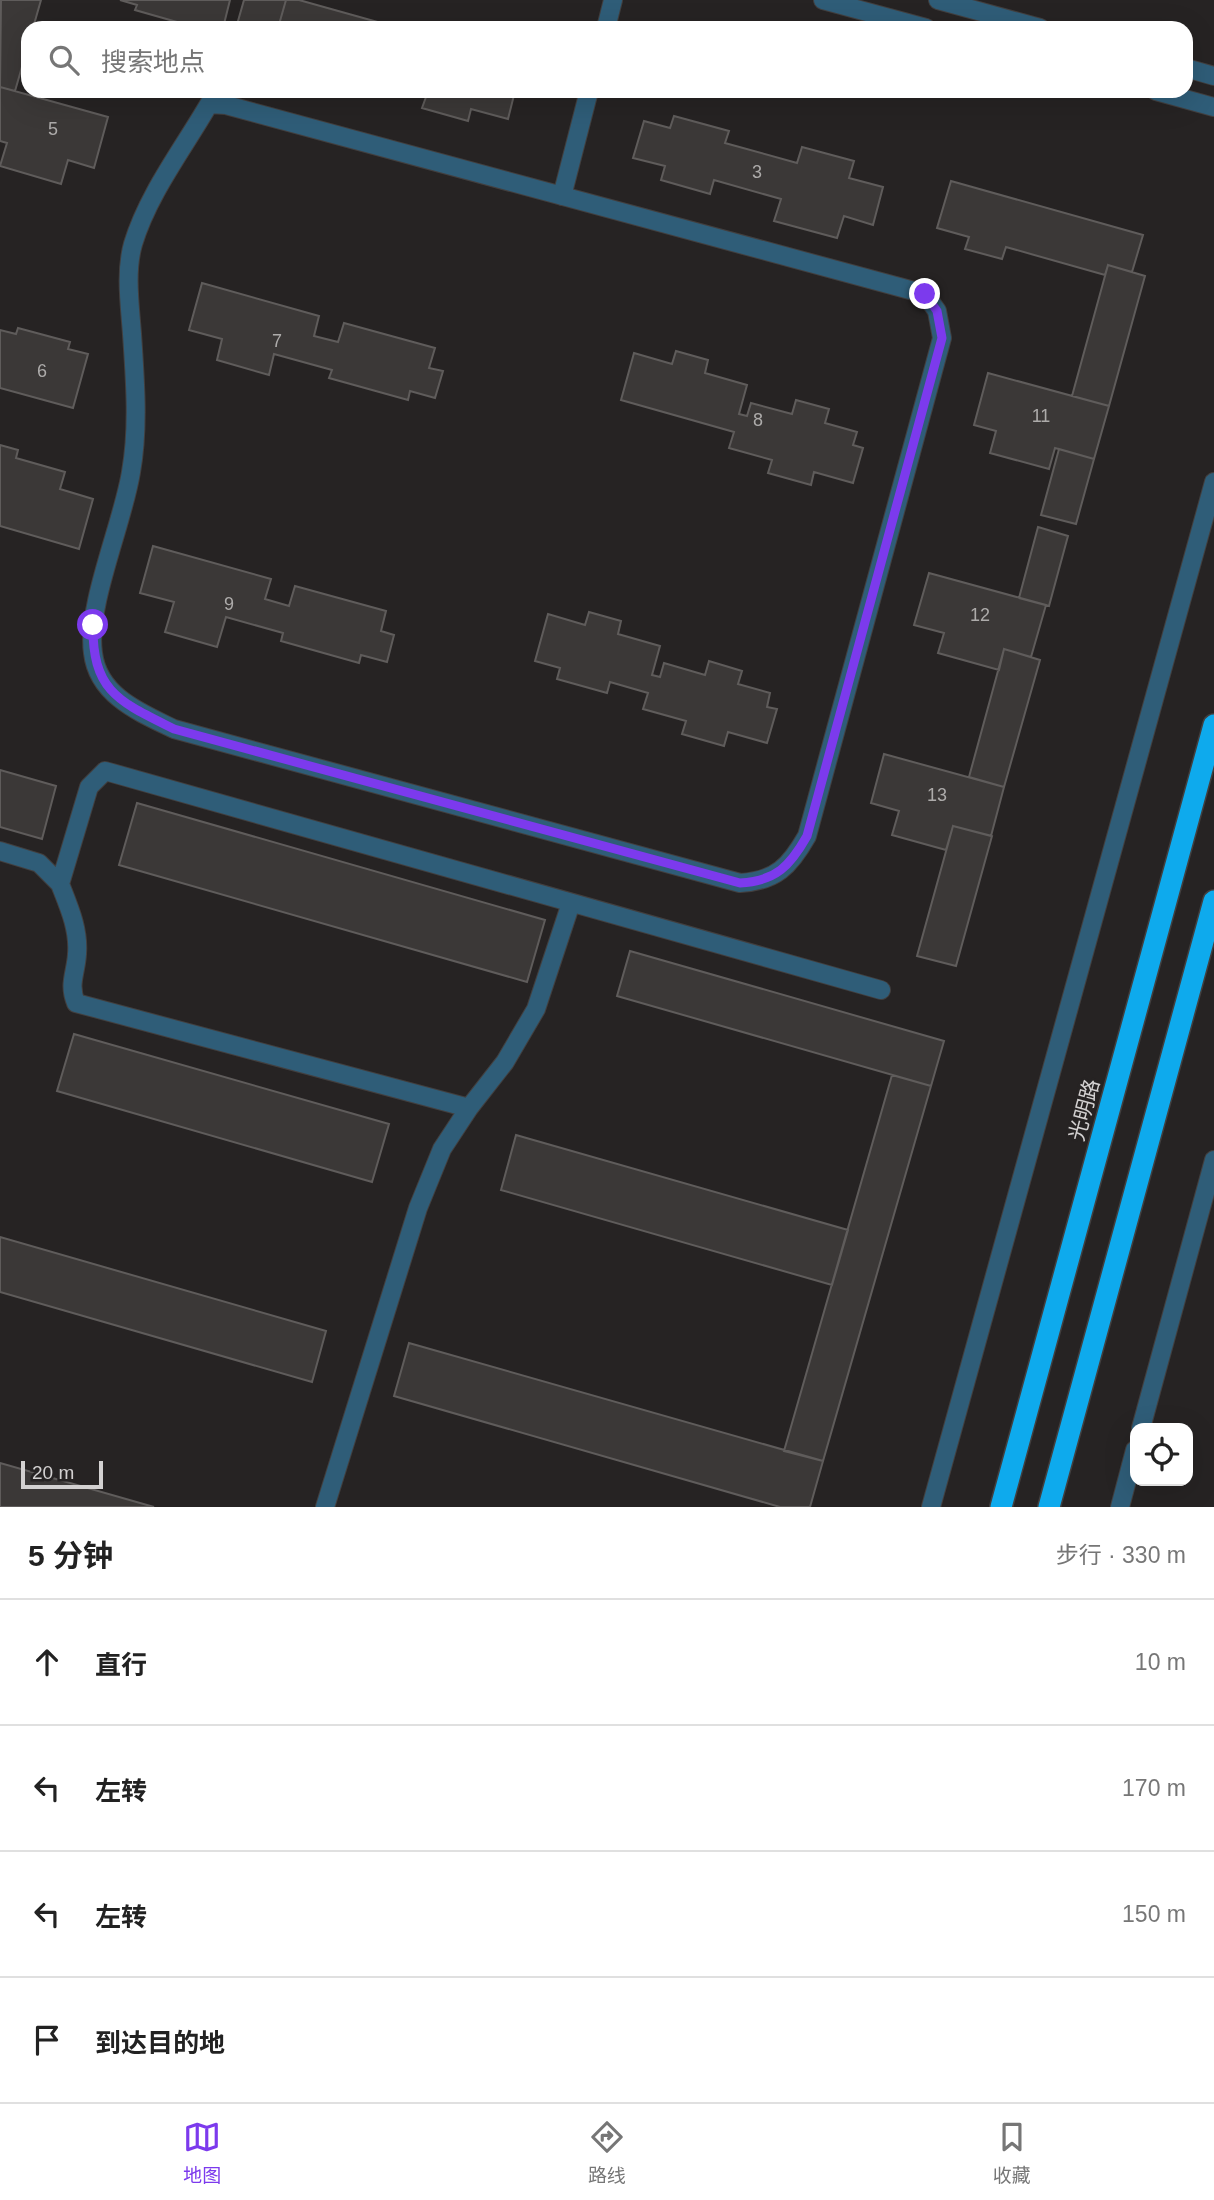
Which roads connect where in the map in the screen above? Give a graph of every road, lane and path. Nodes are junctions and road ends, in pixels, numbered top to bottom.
1 (613, 0) edge
2 (823, 0) edge
3 (938, 0) edge
4 (608, 21) edge
5 (900, 21) edge
6 (1014, 21) edge
7 (1193, 70) edge
8 (1214, 76) edge
9 (587, 98) edge
10 (1181, 98) edge
11 (1214, 107) edge
12 (562, 196) junction
13 (1214, 482) edge
14 (1214, 725) edge
15 (0, 851) edge
16 (60, 884) junction
17 (1214, 901) edge
18 (571, 903) junction
19 (881, 990) dead end
20 (469, 1108) junction
21 (1214, 1160) edge
22 (1142, 1423) edge
23 (1130, 1469) edge
24 (325, 1507) edge
25 (931, 1507) edge
26 (1001, 1507) edge
27 (1049, 1507) edge
28 (1120, 1507) edge

1 - 4 street
2 - 5 street
3 - 6 street
7 - 8 street
9 - 12 street
10 - 11 street
12 - 12 street
13 - 25 street
14 - 26 highway, 光明路
15 - 16 street
16 - 18 street
16 - 20 street
17 - 27 highway
18 - 19 street
18 - 20 street
20 - 24 street
21 - 22 street
23 - 28 street

